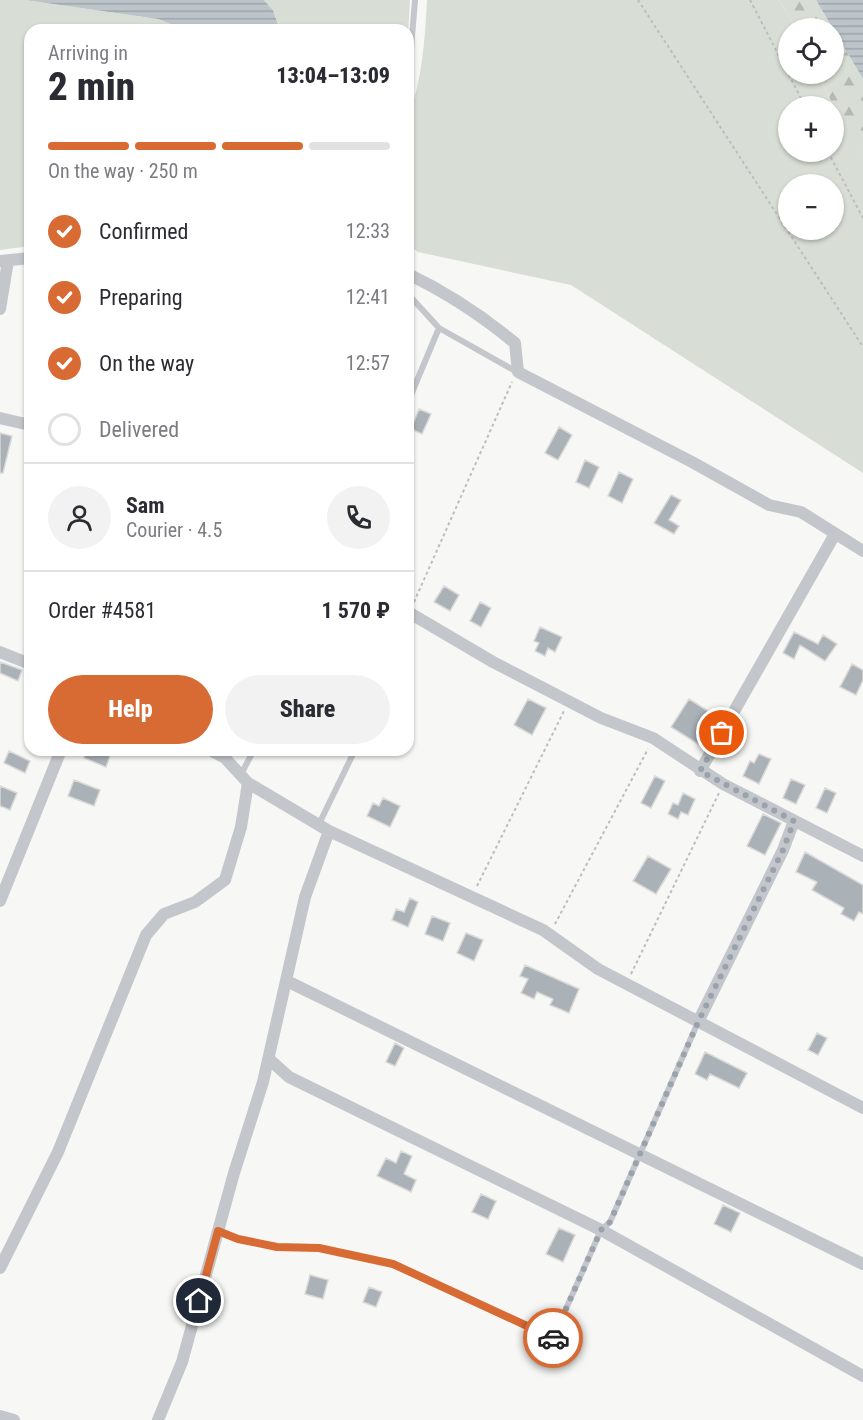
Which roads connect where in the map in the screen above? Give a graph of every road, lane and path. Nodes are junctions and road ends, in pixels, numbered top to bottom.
1 (415, 0) edge
2 (638, 0) edge
3 (750, 0) edge
4 (413, 24) edge
5 (800, 96) edge
6 (833, 162) edge
7 (863, 218) edge
8 (24, 259) edge
9 (4, 261) edge
10 (414, 277) edge
11 (414, 300) edge
12 (0, 309) edge
13 (440, 328) junction
14 (863, 347) edge
15 (518, 372) junction
16 (414, 388) edge
17 (0, 418) edge
18 (24, 424) edge
19 (835, 534) junction
20 (863, 551) edge
21 (414, 599) edge
22 (414, 615) edge
23 (0, 652) edge
24 (24, 662) edge
25 (570, 702) junction
26 (653, 738) junction
27 (60, 756) edge
28 (221, 756) edge
29 (252, 756) edge
30 (353, 756) edge
31 (700, 771) junction
32 (245, 779) junction
33 (723, 784) junction
34 (794, 821) junction
35 (324, 828) junction
36 (863, 856) edge
37 (472, 897) junction
38 (0, 901) edge
39 (549, 934) junction
40 (287, 981) junction
41 (627, 982) junction
42 (699, 1020) junction
43 (269, 1059) junction
44 (863, 1108) edge
45 (640, 1155) junction
46 (601, 1230) junction
47 (218, 1231) junction
48 (863, 1264) edge
49 (0, 1268) edge
50 (863, 1376) edge
51 (0, 1416) edge
52 (14, 1420) edge
53 (158, 1420) edge

1 - 4 lane
2 - 14 path
3 - 5 path
6 - 7 path
8 - 9 street
9 - 12 street
10 - 15 street
11 - 13 lane
13 - 15 lane
13 - 16 lane
15 - 19 street
15 - 21 path
17 - 18 street
19 - 20 street
19 - 31 street
22 - 25 street
23 - 24 street
25 - 26 street
25 - 37 path
26 - 31 street
26 - 39 path
27 - 38 street
28 - 32 street
29 - 32 lane
30 - 35 lane
31 - 33 street
32 - 35 street
32 - 49 street
33 - 34 street
33 - 41 path
34 - 36 street
34 - 42 street
35 - 37 street
35 - 40 street
37 - 39 street
39 - 41 street
40 - 43 street
40 - 45 street
41 - 42 street
42 - 44 street
42 - 45 lane
43 - 46 street
43 - 47 street
45 - 46 lane
45 - 48 street
46 - 47 lane
46 - 50 street
47 - 53 street
51 - 52 street

